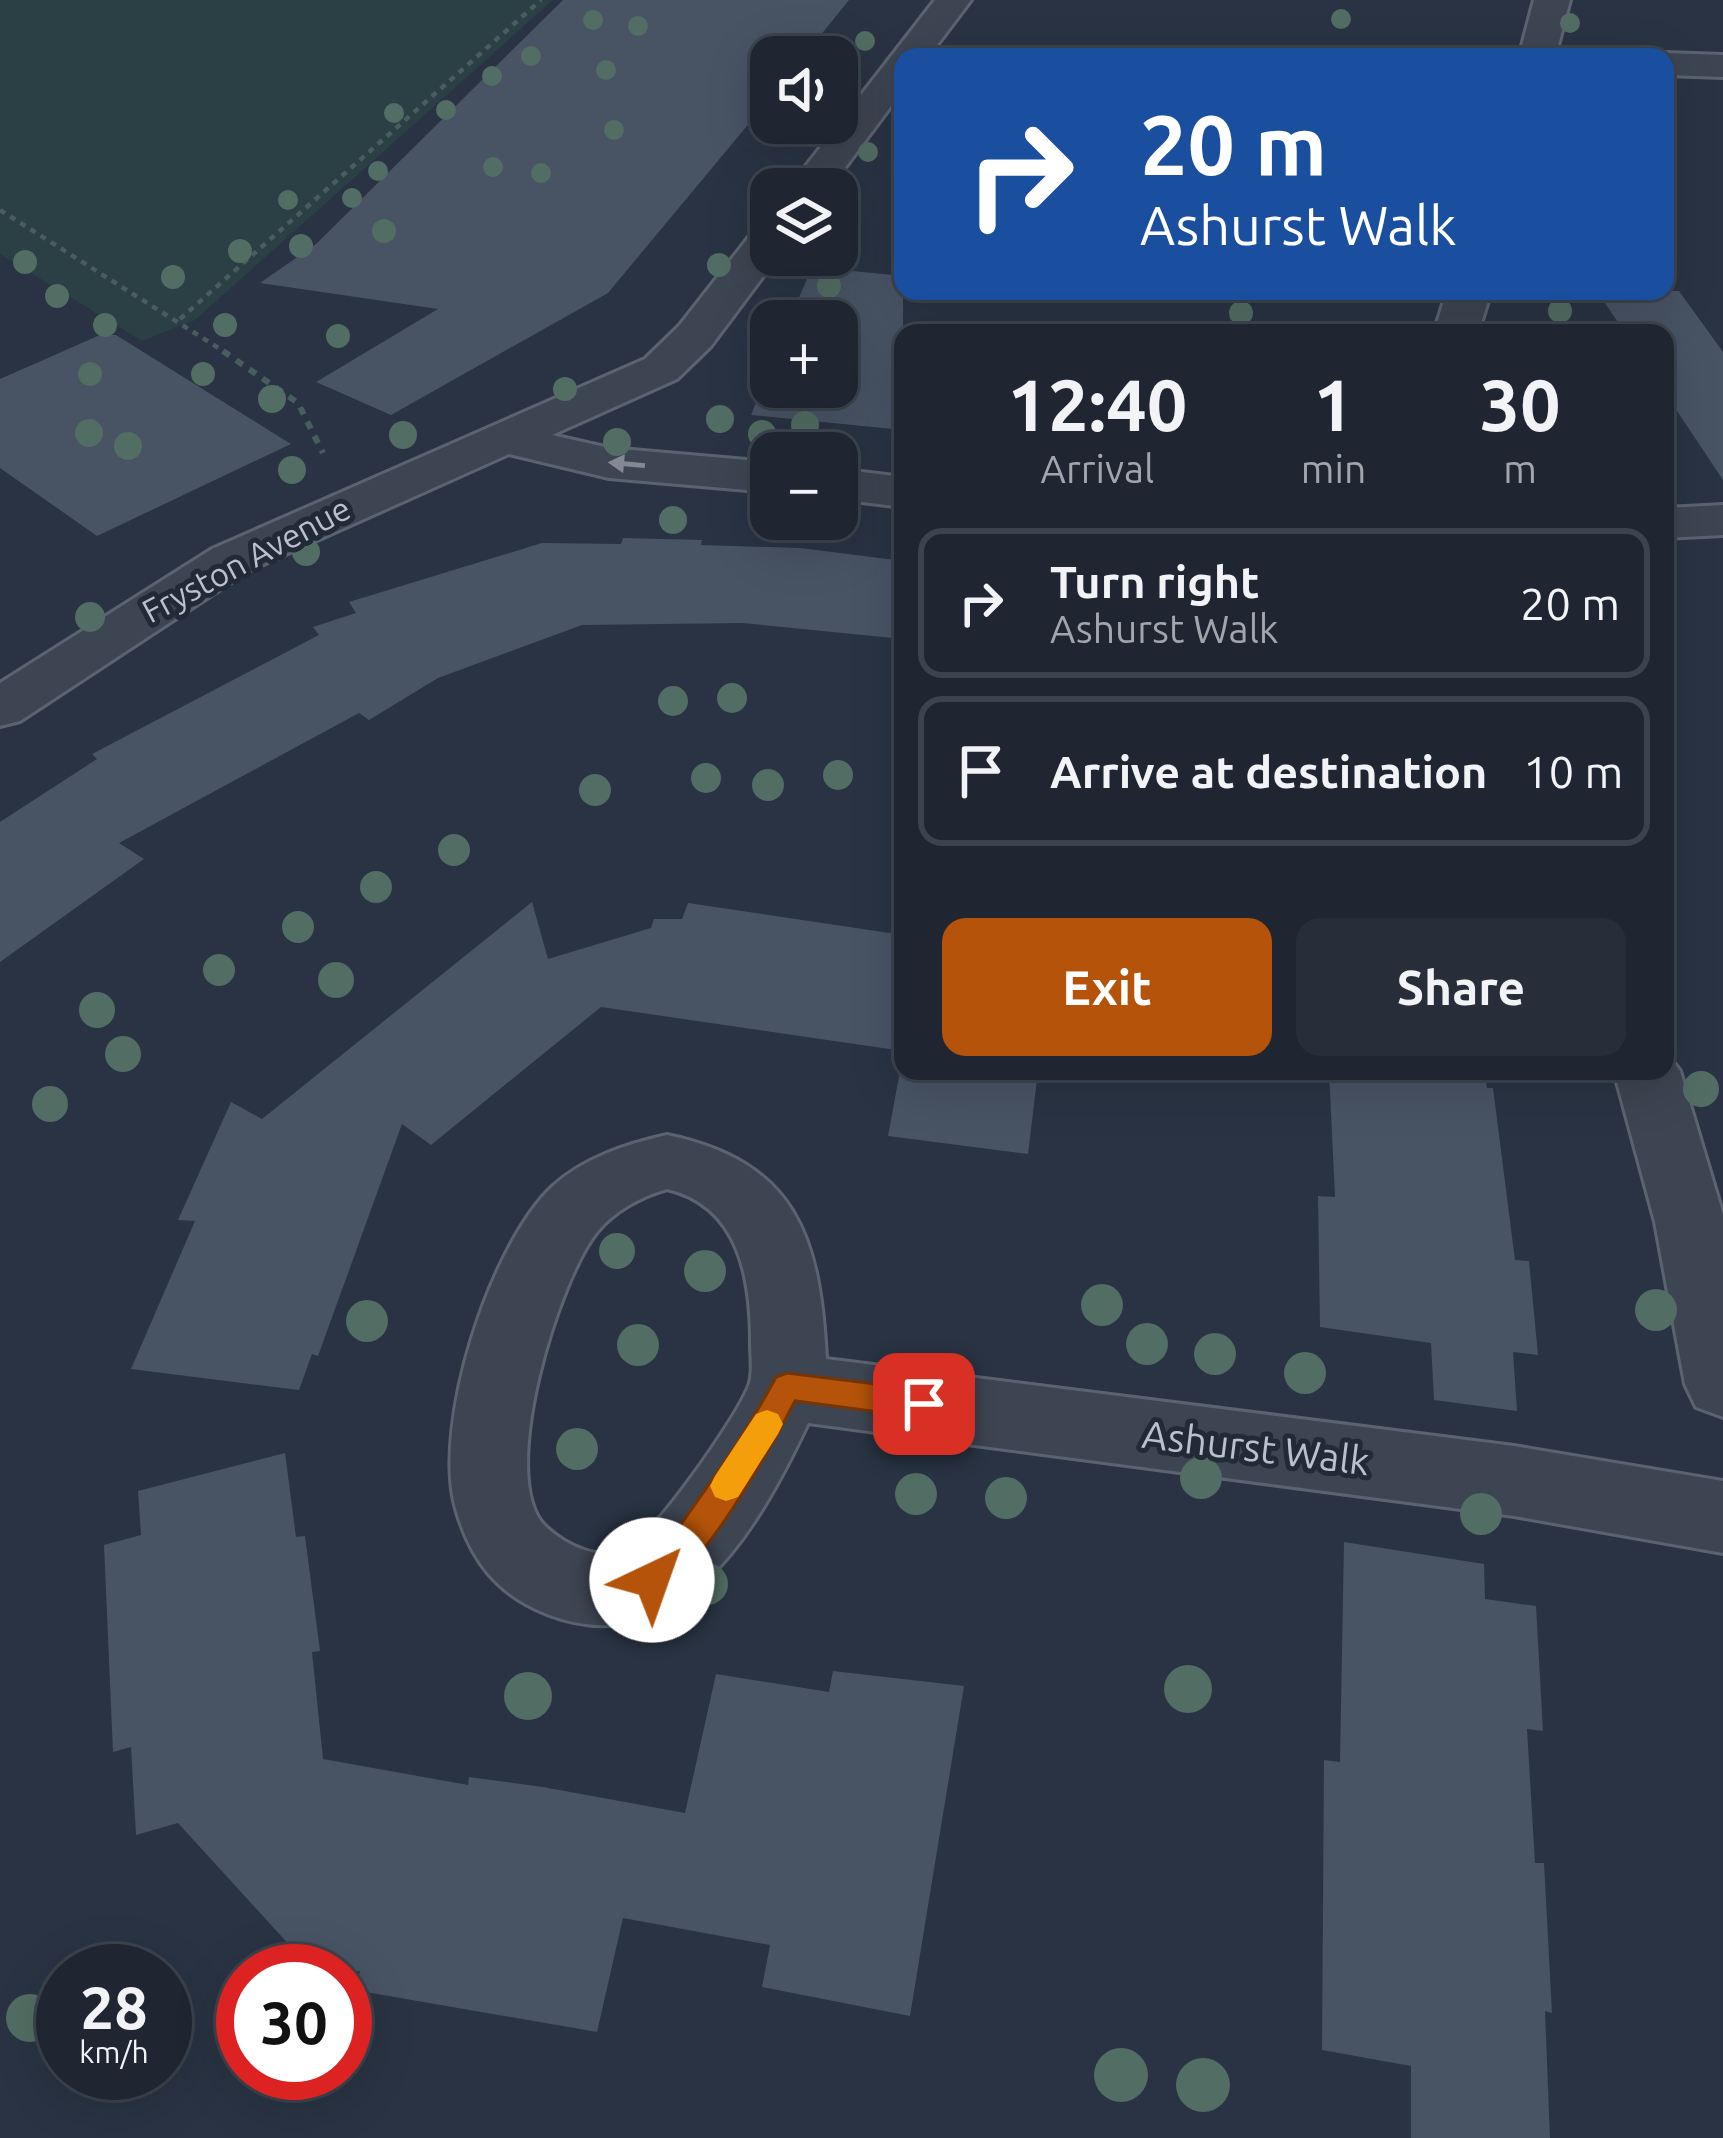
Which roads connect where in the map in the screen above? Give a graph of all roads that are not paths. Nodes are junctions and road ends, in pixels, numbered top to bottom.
1 (953, 0) edge
2 (1552, 0) edge
3 (916, 48) edge
4 (1544, 48) edge
5 (1674, 64) edge
6 (1723, 66) edge
7 (894, 77) edge
8 (824, 168) edge
9 (750, 264) edge
10 (632, 386) junction
11 (507, 439) junction
12 (750, 471) edge
13 (750, 474) edge
14 (858, 487) edge
15 (894, 491) edge
16 (1723, 520) edge
17 (1674, 523) edge
18 (0, 708) edge
19 (1650, 1080) edge
20 (1723, 1384) edge
21 (787, 1387) junction
22 (1723, 1517) edge

1 - 3 street
2 - 4 street
5 - 6 street
7 - 8 street
9 - 10 street, Fryston Avenue
10 - 11 street, Fryston Avenue
10 - 12 street
13 -> 11 street
11 - 18 street, Fryston Avenue
14 - 15 street
16 - 17 street
19 - 20 street
21 - 21 street
21 - 22 street, Ashurst Walk

